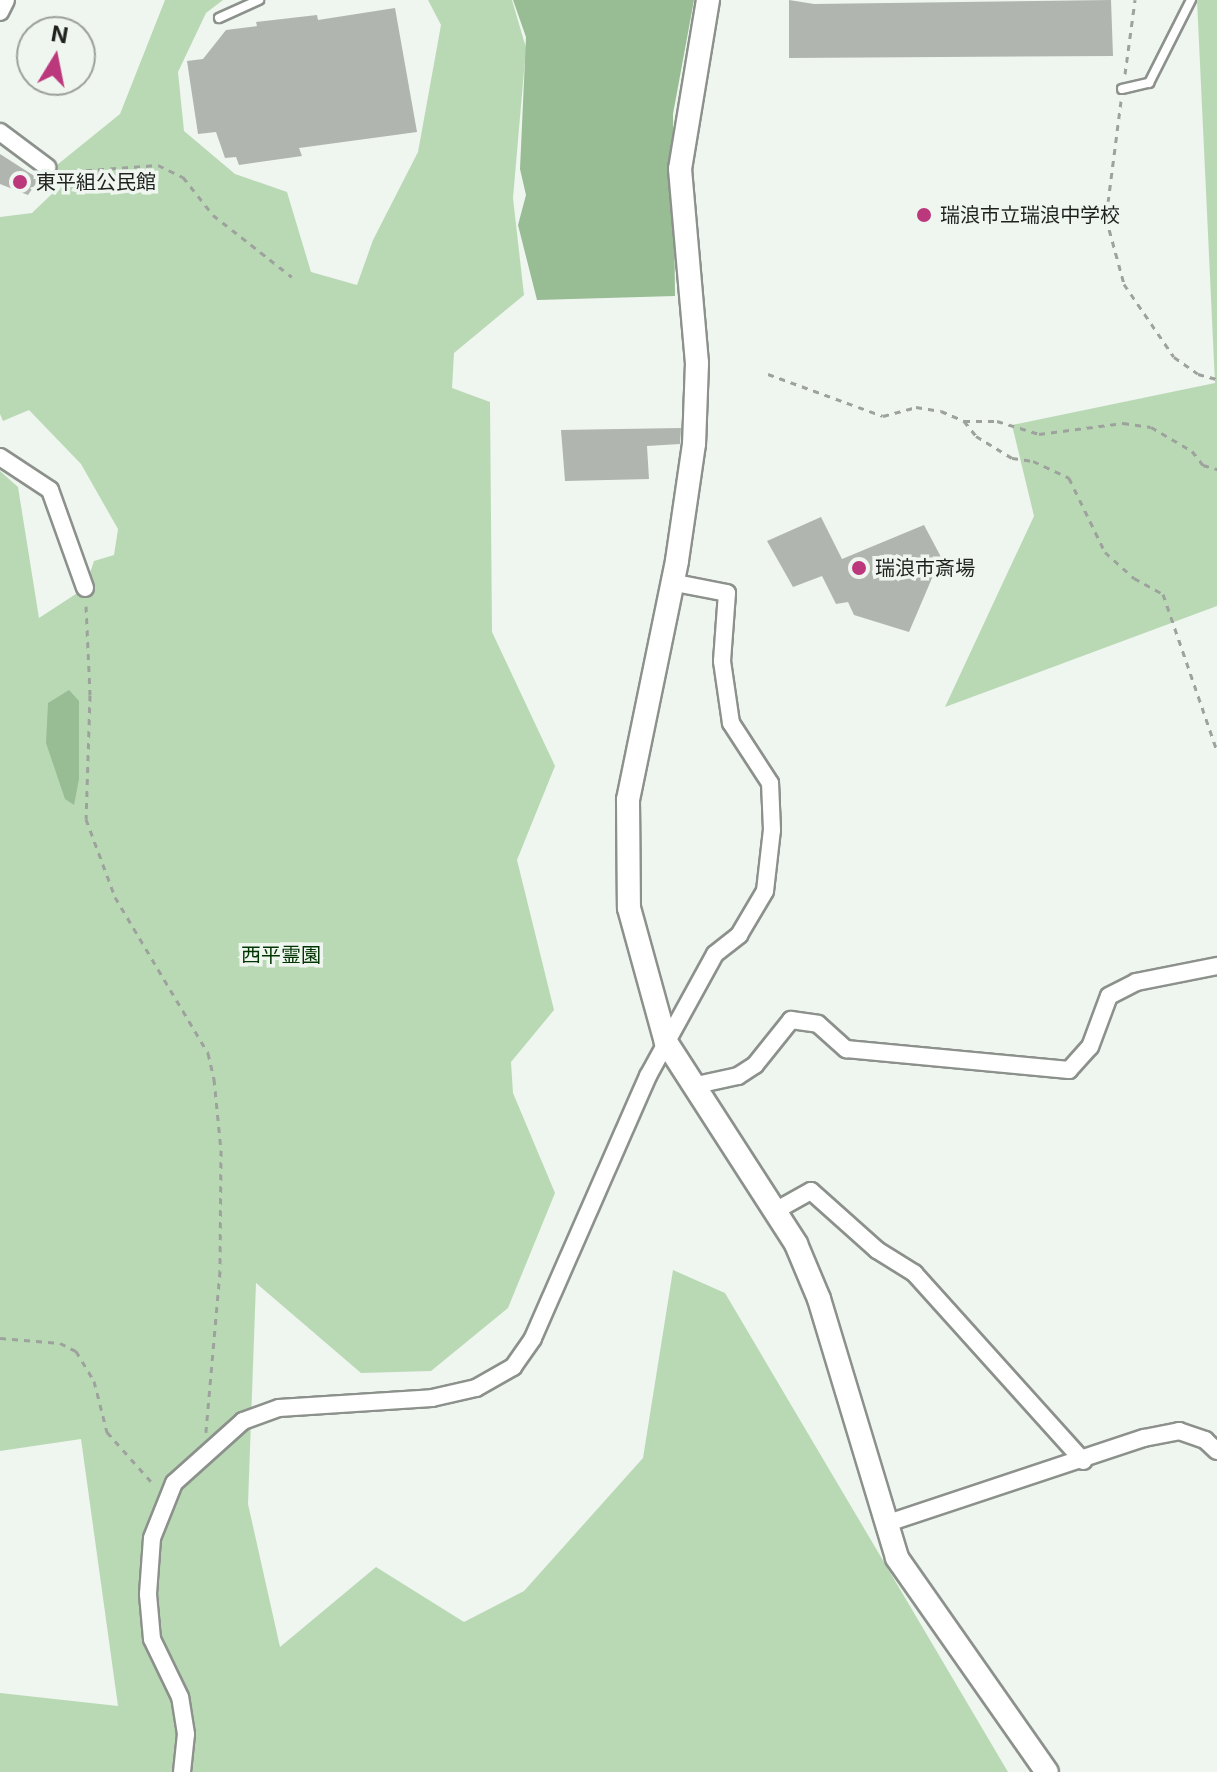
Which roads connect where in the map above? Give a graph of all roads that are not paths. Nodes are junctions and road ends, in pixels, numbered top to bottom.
1 (6, 0) edge
2 (259, 0) edge
3 (708, 0) edge
4 (1191, 0) edge
5 (0, 12) edge
6 (219, 18) dead end
7 (1122, 89) road end
8 (0, 132) edge
9 (47, 167) road end
10 (0, 457) edge
11 (671, 582) junction
12 (85, 588) road end
13 (1217, 966) edge
14 (666, 1042) junction
15 (692, 1086) junction
16 (775, 1211) junction
17 (1217, 1451) edge
18 (1083, 1461) junction
19 (885, 1524) junction
20 (182, 1772) edge
21 (1047, 1772) edge

1 - 5 street
2 - 6 lane
3 - 11 street
4 - 7 lane
8 - 9 street
10 - 12 street
11 - 14 street
11 - 14 street
13 - 15 street
14 - 15 street
14 - 20 street
15 - 16 street
16 - 18 street
16 - 19 street
17 - 18 street
18 - 19 street
19 - 21 street

